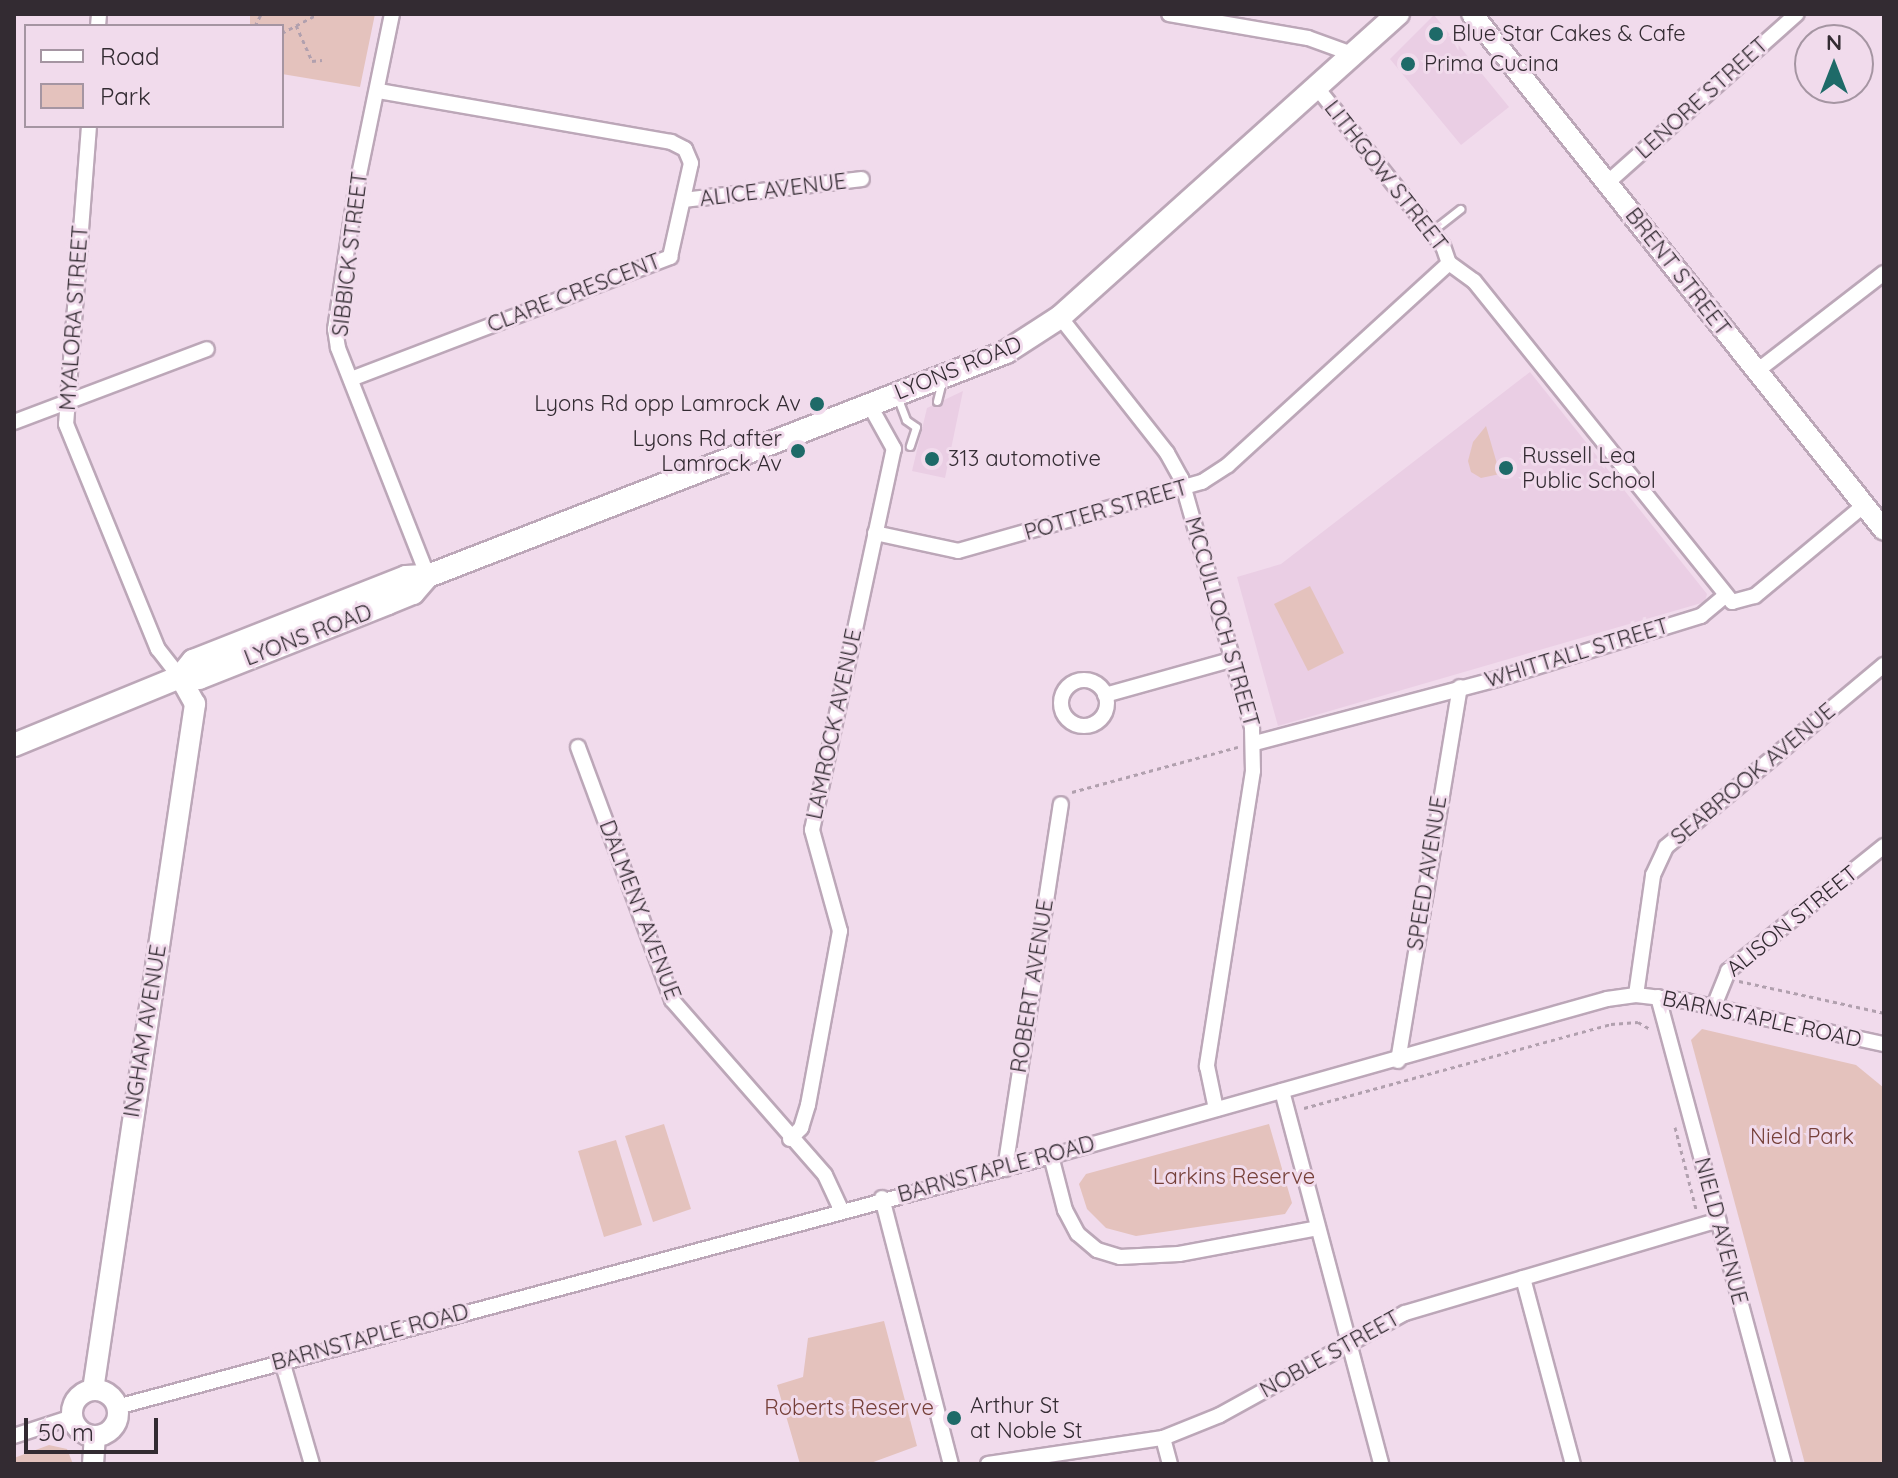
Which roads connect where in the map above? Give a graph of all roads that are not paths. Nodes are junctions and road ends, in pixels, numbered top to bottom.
1 (392, 14) edge
2 (1169, 14) edge
3 (1398, 14) edge
4 (1472, 14) edge
5 (1797, 14) edge
6 (1355, 55) junction
7 (1318, 89) junction
8 (378, 91) junction
9 (89, 128) edge
10 (862, 179) dead end
11 (1607, 183) junction
12 (684, 200) junction
13 (1460, 209) dead end
14 (1432, 231) junction
15 (1449, 263) junction
16 (1884, 273) edge
17 (1060, 317) junction
18 (207, 349) dead end
19 (1757, 371) junction
20 (944, 375) junction
21 (351, 379) junction
22 (896, 393) junction
23 (937, 401) dead end
24 (65, 402) junction
25 (869, 404) junction
26 (14, 422) edge
27 (910, 446) dead end
28 (1184, 489) junction
29 (1863, 506) junction
30 (1884, 530) edge
31 (875, 533) junction
32 (428, 576) junction
33 (1725, 596) junction
34 (1234, 659) junction
35 (1884, 665) edge
36 (180, 677) junction
37 (1460, 687) junction
38 (1105, 695) dead end
39 (1255, 743) junction
40 (14, 745) edge
41 (578, 747) dead end
42 (1061, 804) road end
43 (1884, 846) edge
44 (1636, 995) junction
45 (1658, 997) junction
46 (1714, 1006) junction
47 (1882, 1043) edge
48 (1398, 1061) junction
49 (1282, 1091) junction
50 (1216, 1109) junction
51 (790, 1139) junction
52 (1051, 1156) junction
53 (1005, 1169) junction
54 (882, 1198) junction
55 (841, 1209) junction
56 (1718, 1220) junction
57 (1318, 1228) junction
58 (1523, 1278) junction
59 (1348, 1342) junction
60 (282, 1361) junction
61 (93, 1390) junction
62 (117, 1407) junction
63 (72, 1417) junction
64 (14, 1436) edge
65 (95, 1436) junction
66 (1163, 1438) junction
67 (93, 1464) edge
68 (312, 1464) edge
69 (951, 1464) edge
70 (988, 1464) edge
71 (1170, 1464) edge
72 (1381, 1464) edge
73 (1573, 1464) edge
74 (1784, 1464) edge

1 - 8 street, SIBBICK STREET
2 - 6 street
3 - 6 main road, LYONS ROAD
4 - 11 street, BRENT STREET
5 - 11 street, LENORE STREET
6 - 7 main road, LYONS ROAD
7 - 14 street, LITHGOW STREET
7 - 17 main road, LYONS ROAD
8 - 12 street, CLARE CRESCENT
8 - 21 street, SIBBICK STREET
9 - 24 street, MYALORA STREET
10 - 12 street, ALICE AVENUE
11 - 19 street, BRENT STREET
12 - 21 street, CLARE CRESCENT
13 - 14 lane
14 - 15 street, LITHGOW STREET
15 - 28 street, POTTER STREET
15 - 33 street, LITHGOW STREET
16 - 19 street
17 - 20 main road, LYONS ROAD
17 - 28 street, MCCULLOCH STREET
18 - 24 street
19 - 29 street, BRENT STREET
20 - 22 main road, LYONS ROAD
20 - 23 lane
21 - 32 street, SIBBICK STREET
22 - 25 main road, LYONS ROAD
22 - 27 lane
24 - 26 street
24 - 36 street, MYALORA STREET
25 - 31 street, LAMROCK AVENUE
25 - 32 main road, LYONS ROAD
28 - 31 street, POTTER STREET
28 - 34 street, MCCULLOCH STREET
29 - 30 street, BRENT STREET
29 - 33 street, WHITTALL STREET
31 - 51 street, LAMROCK AVENUE
32 - 36 main road, LYONS ROAD
33 - 37 street, WHITTALL STREET
34 - 38 street
34 - 39 street, MCCULLOCH STREET
35 - 44 street, SEABROOK AVENUE
36 - 40 main road, LYONS ROAD
36 - 61 street, INGHAM AVENUE
37 - 39 street, WHITTALL STREET
37 - 48 street, SPEED AVENUE
39 - 50 street, MCCULLOCH STREET
41 - 51 street, DALMENY AVENUE
42 - 53 street, ROBERT AVENUE
43 - 46 street, ALISON STREET
44 - 45 street, BARNSTAPLE ROAD
44 - 48 street, BARNSTAPLE ROAD
45 - 46 street, BARNSTAPLE ROAD
45 - 56 street, NIELD AVENUE
46 - 47 street, BARNSTAPLE ROAD
48 - 49 street, BARNSTAPLE ROAD
49 - 50 street, BARNSTAPLE ROAD
49 - 57 street
50 - 52 street, BARNSTAPLE ROAD
51 - 55 street, DALMENY AVENUE
52 - 53 street, BARNSTAPLE ROAD
52 - 57 street
53 - 54 street, BARNSTAPLE ROAD
54 - 55 street, BARNSTAPLE ROAD
54 - 69 street
55 - 60 street, BARNSTAPLE ROAD
56 - 58 street, NOBLE STREET
56 - 74 street, NIELD AVENUE
57 - 59 street
58 - 59 street, NOBLE STREET
58 - 73 street
59 - 66 street, NOBLE STREET
59 - 72 street
60 - 62 street, BARNSTAPLE ROAD
60 - 68 street
61 - 62 street
61 - 63 street
62 - 65 street
63 - 64 street
63 - 65 street
65 - 67 street
66 - 70 street, NOBLE STREET
66 - 71 street

